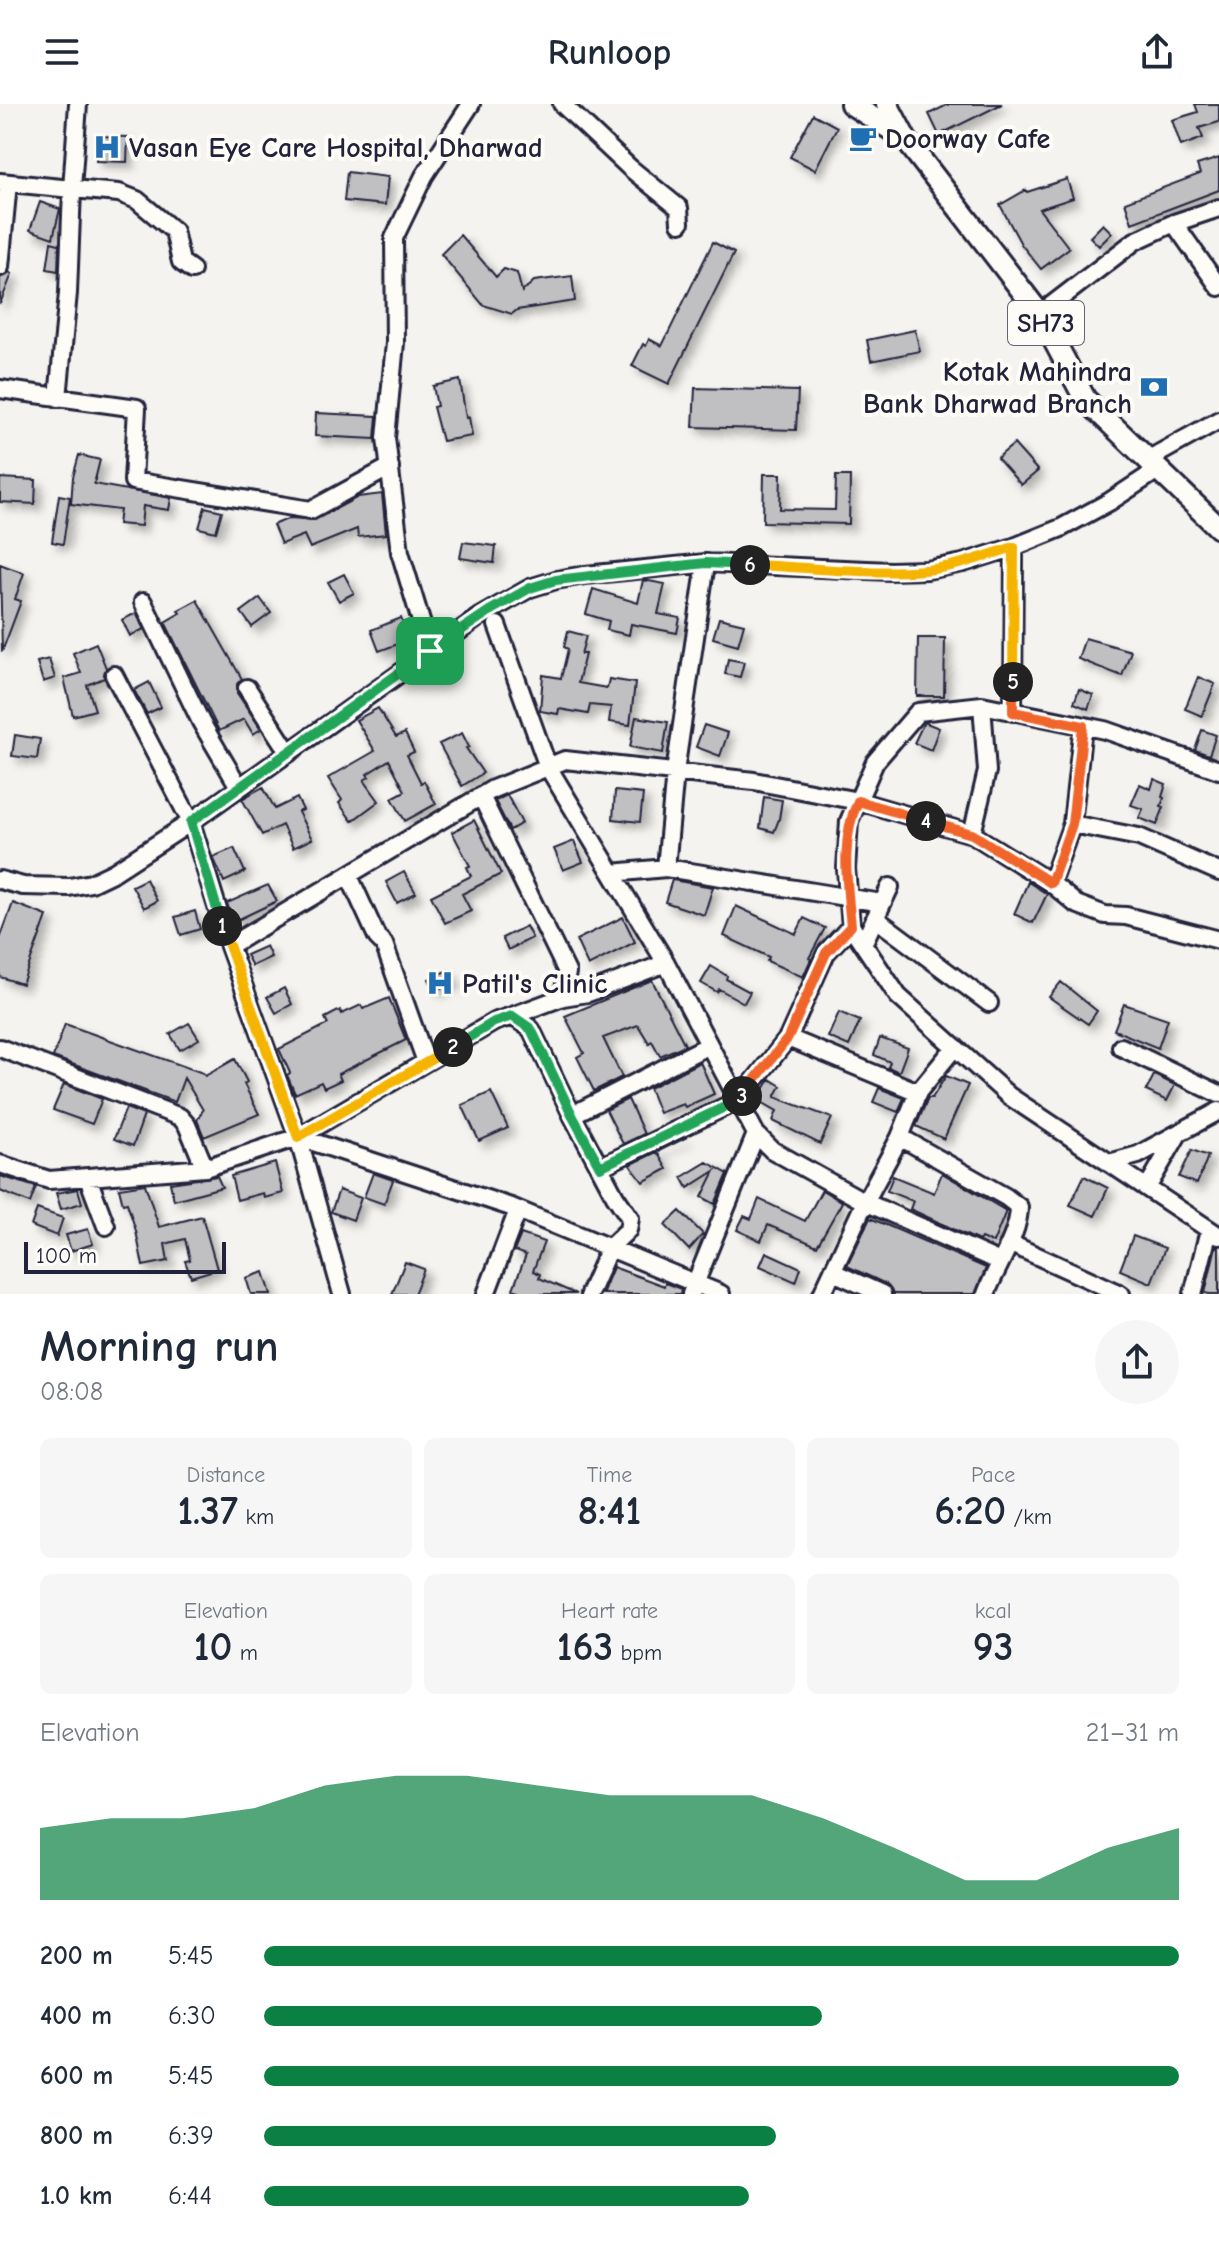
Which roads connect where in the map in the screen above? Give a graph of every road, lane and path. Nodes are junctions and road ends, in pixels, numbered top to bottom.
1 (78, 104) edge
2 (471, 104) edge
3 (562, 104) edge
4 (851, 104) edge
5 (887, 104) edge
6 (906, 140) junction
7 (4, 182) edge
8 (72, 189) junction
9 (1219, 208) edge
10 (680, 223) dead end
11 (1174, 223) junction
12 (0, 267) edge
13 (192, 270) dead end
14 (1219, 287) edge
15 (1040, 314) junction
16 (0, 389) edge
17 (58, 398) junction
18 (1219, 420) edge
19 (1154, 464) junction
20 (390, 467) junction
21 (1219, 528) edge
22 (1014, 547) junction
23 (706, 563) junction
24 (143, 602) dead end
25 (497, 625) dead end
26 (430, 651) junction
27 (114, 675) dead end
28 (247, 688) dead end
29 (982, 705) junction
30 (1013, 712) junction
31 (1083, 726) junction
32 (289, 753) junction
33 (548, 767) junction
34 (1219, 770) edge
35 (675, 772) junction
36 (239, 787) junction
37 (481, 796) junction
38 (858, 801) junction
39 (191, 822) junction
40 (1072, 824) junction
41 (972, 834) junction
42 (666, 868) junction
43 (1219, 872) edge
44 (612, 873) junction
45 (349, 876) junction
46 (0, 880) edge
47 (1051, 883) junction
48 (890, 887) dead end
49 (848, 896) junction
50 (879, 910) junction
51 (851, 926) junction
52 (1219, 940) edge
53 (863, 944) junction
54 (229, 946) junction
55 (666, 963) junction
56 (563, 997) junction
57 (989, 1003) dead end
58 (512, 1016) junction
59 (788, 1038) junction
60 (709, 1045) junction
61 (955, 1047) junction
62 (1121, 1047) dead end
63 (0, 1048) edge
64 (426, 1062) junction
65 (918, 1092) junction
66 (1219, 1094) edge
67 (739, 1100) junction
68 (1219, 1111) edge
69 (572, 1115) junction
70 (756, 1134) junction
71 (1177, 1136) junction
72 (298, 1137) junction
73 (900, 1137) junction
74 (1109, 1163) junction
75 (0, 1164) edge
76 (600, 1167) junction
77 (205, 1168) junction
78 (88, 1178) junction
79 (1147, 1188) junction
80 (865, 1202) junction
81 (518, 1210) junction
82 (106, 1226) dead end
83 (1214, 1233) edge
84 (1011, 1244) junction
85 (609, 1248) junction
86 (1000, 1262) junction
87 (833, 1272) junction
88 (693, 1288) edge
89 (342, 1294) edge
90 (486, 1294) edge
91 (589, 1294) edge
92 (721, 1294) edge
93 (822, 1294) edge
94 (882, 1294) edge
95 (986, 1294) edge
96 (1121, 1294) edge
97 (1193, 1294) edge

1 - 8 street
2 - 20 street
3 - 10 street
4 - 6 main road
5 - 6 main road, SH73
6 - 15 main road, SH73
7 - 8 street
7 - 12 street
8 - 13 street
8 - 17 street
9 - 11 street
11 - 14 street
11 - 15 street
15 - 19 main road, SH73
16 - 17 street
17 - 20 street
18 - 19 street
19 - 21 main road, SH73
19 - 22 street
20 - 26 street
22 - 23 street
22 - 30 street
23 - 26 street
23 - 35 street
24 - 36 street
25 - 33 street
26 - 32 street
27 - 39 street
28 - 32 street
29 - 30 street
29 - 38 street
29 - 41 street
30 - 31 street
31 - 34 street
31 - 40 street
32 - 36 street
33 - 35 street
33 - 37 street
33 - 44 street
35 - 38 street
35 - 42 street
36 - 39 street
37 - 45 street
37 - 56 street
38 - 41 street
38 - 49 street
39 - 46 street
39 - 54 street
40 - 43 street
40 - 47 street
41 - 47 street
42 - 44 street
42 - 49 street
44 - 55 street
45 - 54 street
45 - 64 street
47 - 52 street
48 - 50 street
49 - 50 street
49 - 51 street
50 - 53 street
50 - 57 street
51 - 53 street
51 - 59 street
53 - 61 street
54 - 72 street
55 - 56 street
55 - 60 street
56 - 58 street
58 - 64 street
58 - 69 street
59 - 65 street
59 - 67 street
60 - 67 street
60 - 69 street
61 - 65 street
61 - 74 street
62 - 66 street
63 - 77 street
64 - 72 street
65 - 73 street
67 - 70 street
67 - 76 street
68 - 71 street
69 - 76 street
70 - 80 street
70 - 88 street
71 - 74 street
71 - 79 street
72 - 77 street
72 - 81 street
72 - 89 street
73 - 80 street
73 - 84 street
74 - 79 street
75 - 78 street
76 - 85 street
77 - 78 street
78 - 82 street
79 - 83 street
80 - 86 street
80 - 87 street
81 - 85 street
81 - 90 street
83 - 97 street
84 - 86 street
84 - 96 street
85 - 88 street
85 - 91 street
86 - 95 street
87 - 93 street
87 - 94 street
88 - 92 street

